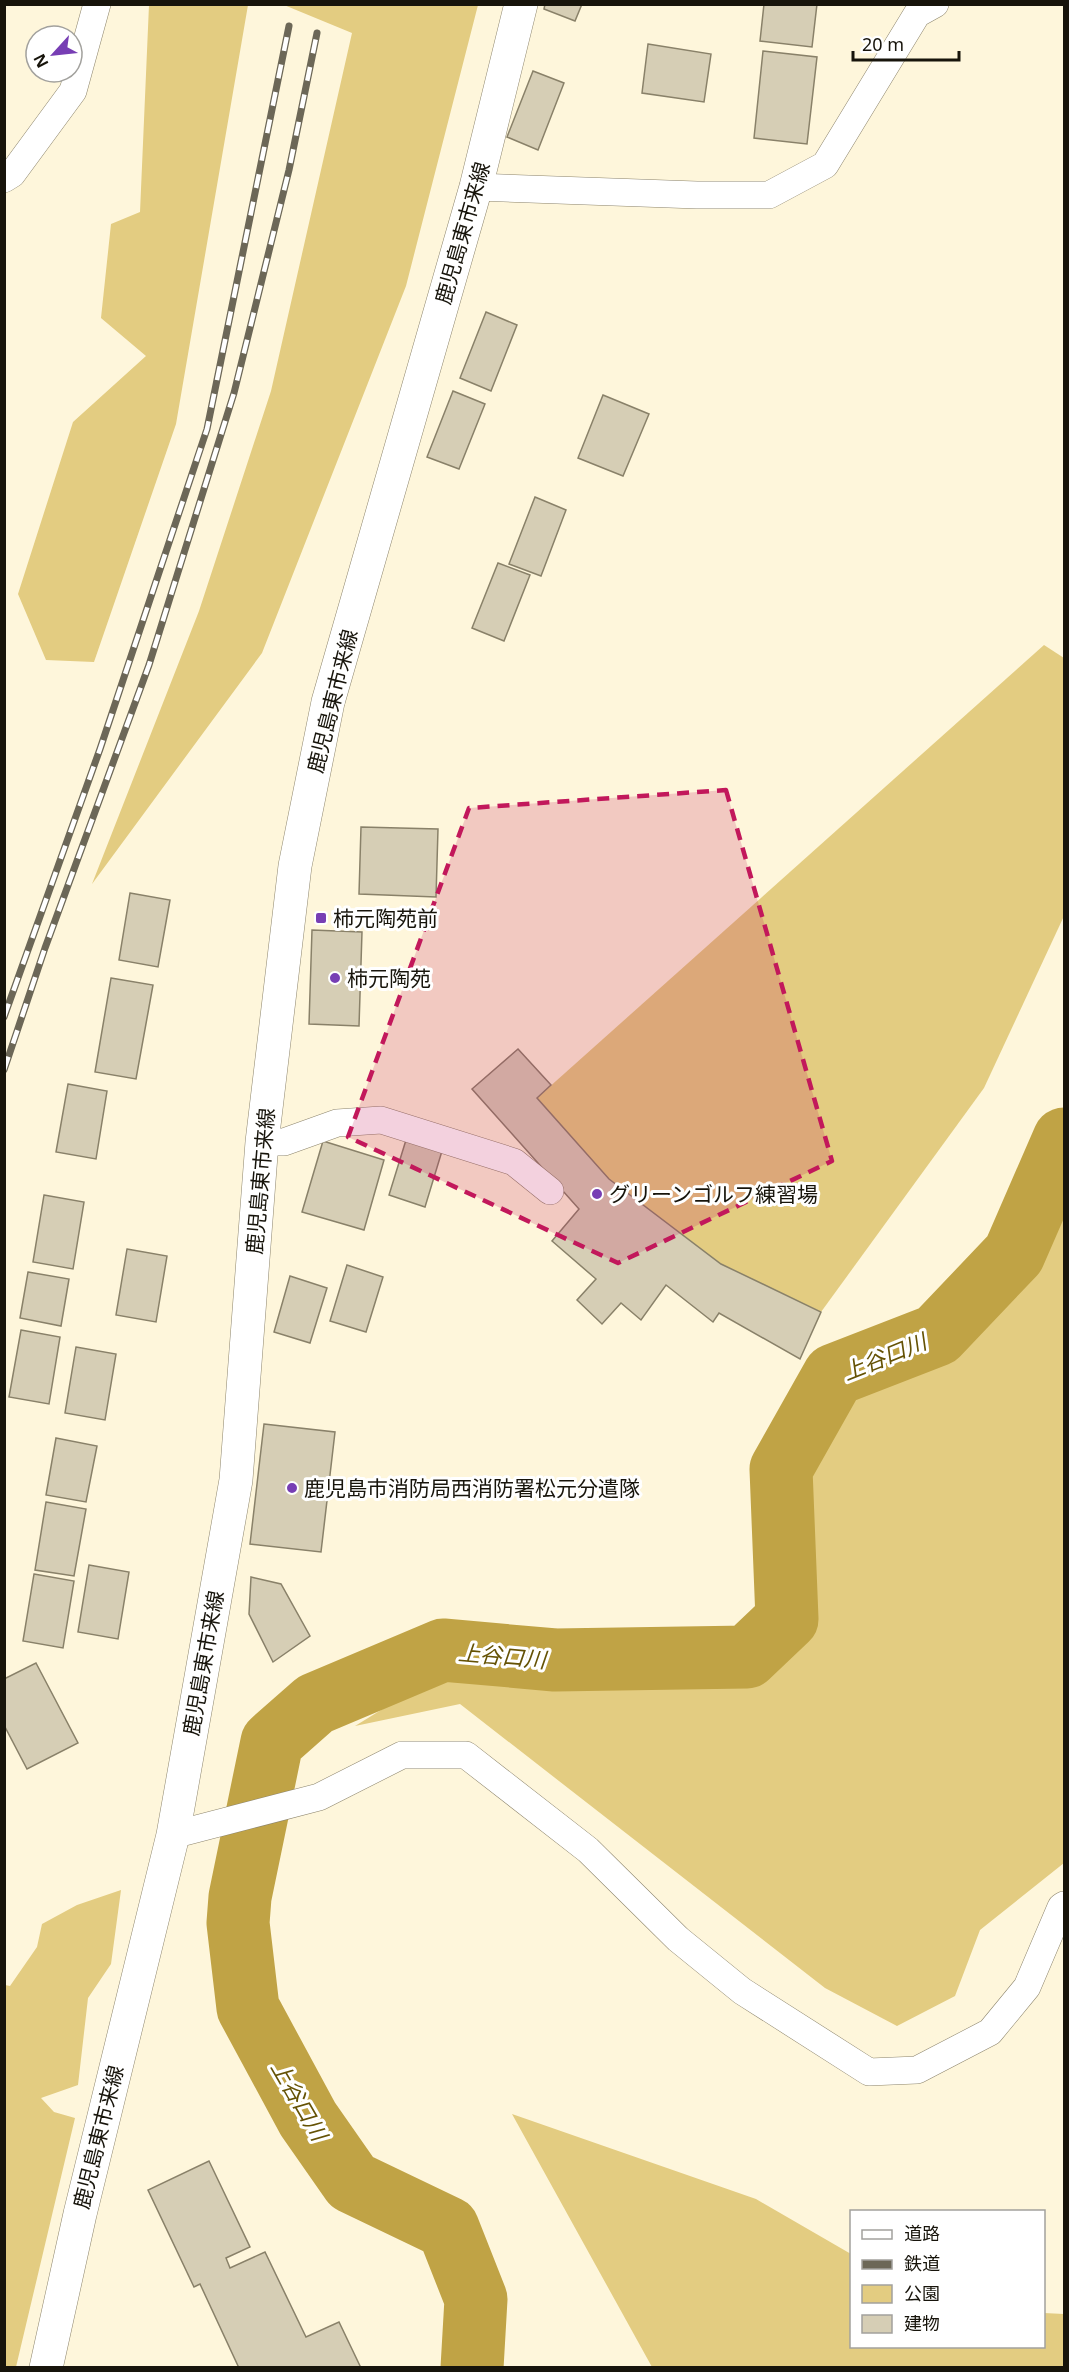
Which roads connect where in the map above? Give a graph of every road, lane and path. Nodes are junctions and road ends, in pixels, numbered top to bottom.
1 (97, 4) edge
2 (521, 4) edge
3 (935, 4) edge
4 (4, 179) edge
5 (476, 187) junction
6 (262, 1142) junction
7 (550, 1191) dead end
8 (173, 1835) junction
9 (1065, 1905) edge
10 (46, 2367) edge

1 - 4 street
2 - 5 main road, 鹿児島東市来線
3 - 5 street
5 - 6 main road, 鹿児島東市来線
6 - 7 street
6 - 8 main road, 鹿児島東市来線
8 - 9 street
8 - 10 main road, 鹿児島東市来線

